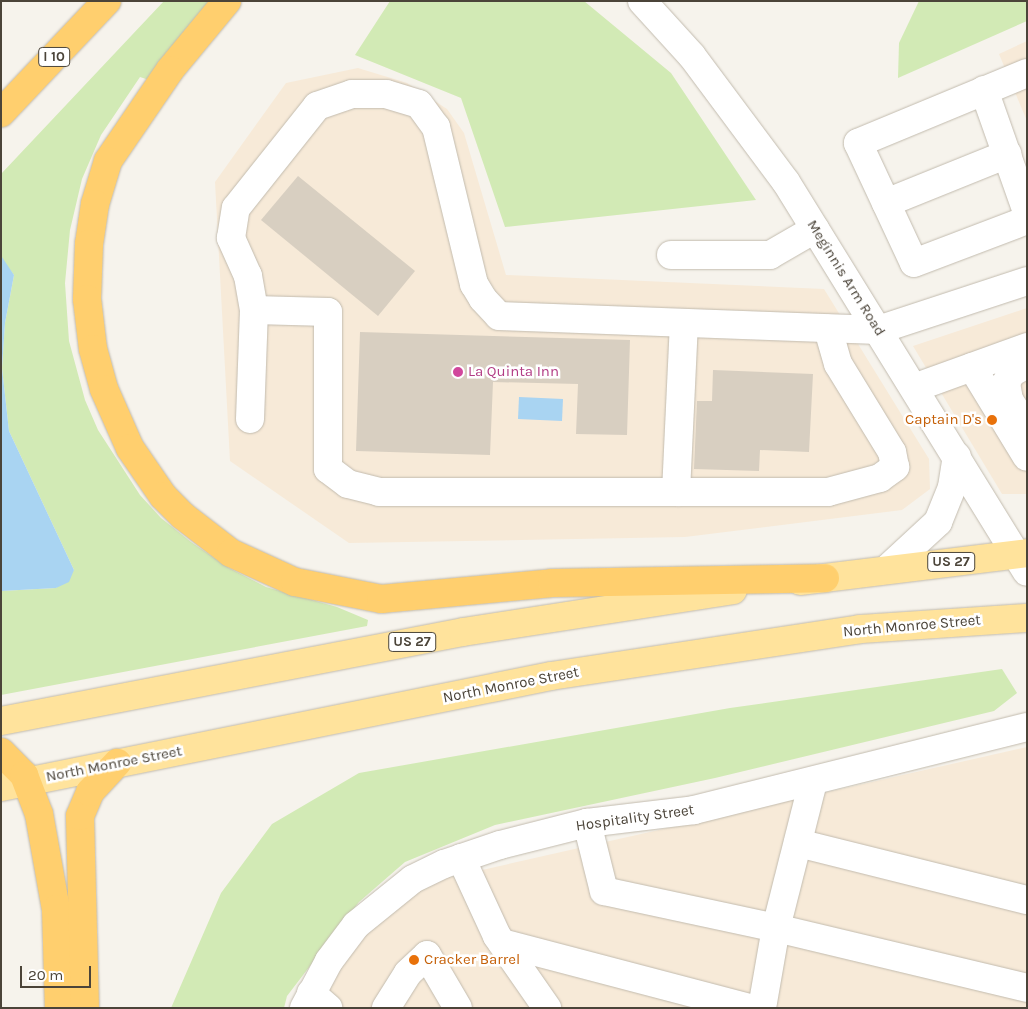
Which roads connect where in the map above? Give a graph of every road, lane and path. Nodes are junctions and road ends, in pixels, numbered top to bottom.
1 (107, 1) edge
2 (227, 1) edge
3 (642, 1) edge
4 (1027, 73) edge
5 (984, 90) junction
6 (1, 113) edge
7 (1007, 154) junction
8 (886, 203) junction
9 (1027, 212) edge
10 (1027, 220) edge
11 (815, 229) junction
12 (671, 255) dead end
13 (1027, 281) edge
14 (254, 310) junction
15 (684, 323) junction
16 (828, 328) junction
17 (878, 330) junction
18 (1027, 347) edge
19 (1027, 364) edge
20 (972, 367) junction
21 (914, 388) junction
22 (250, 419) dead end
23 (1027, 429) edge
24 (957, 456) junction
25 (1027, 458) edge
26 (676, 492) junction
27 (1023, 560) edge
28 (886, 570) junction
29 (825, 578) junction
30 (1027, 618) edge
31 (1, 721) edge
32 (1027, 727) edge
33 (1, 752) edge
34 (117, 763) junction
35 (28, 781) junction
36 (813, 782) junction
37 (1, 787) edge
38 (587, 823) junction
39 (798, 843) junction
40 (460, 858) junction
41 (1027, 900) edge
42 (776, 928) junction
43 (502, 943) junction
44 (1027, 988) edge
45 (315, 1003) edge
46 (59, 1008) edge
47 (85, 1008) edge
48 (386, 1008) edge
49 (458, 1008) edge
50 (547, 1008) edge
51 (750, 1008) edge
52 (762, 1008) edge

1 - 6 highway, I 10
2 - 29 highway
3 - 11 street, Meginnis Arm Road
4 - 5 street
5 - 7 street
5 - 8 street
7 - 8 street
7 - 9 street
8 - 10 street
11 - 12 street
11 - 17 street, Meginnis Arm Road
13 - 17 street
14 - 15 street
14 - 22 street
14 - 26 street
15 - 16 street
15 - 26 street
16 - 17 street
16 - 26 street
17 - 21 street, Meginnis Arm Road
18 - 20 street
19 - 23 street
20 - 21 street
20 - 25 street
21 - 24 street, Meginnis Arm Road
24 - 27 street, Meginnis Arm Road
24 - 28 street
27 - 28 main road, US 27
28 - 29 main road, US 27
29 - 31 main road, US 27
30 - 34 main road, North Monroe Street
32 - 36 street, Hospitality Street
33 - 35 highway
34 - 35 main road, North Monroe Street
34 - 47 highway
35 - 37 main road, North Monroe Street
35 - 46 highway
36 - 38 street, Hospitality Street
36 - 39 street
38 - 40 street, Hospitality Street
38 - 42 street
39 - 41 street
39 - 42 street
40 - 43 street
40 - 45 street, Hospitality Street
42 - 44 street
42 - 52 street
43 - 50 street
43 - 51 street
48 - 49 street

